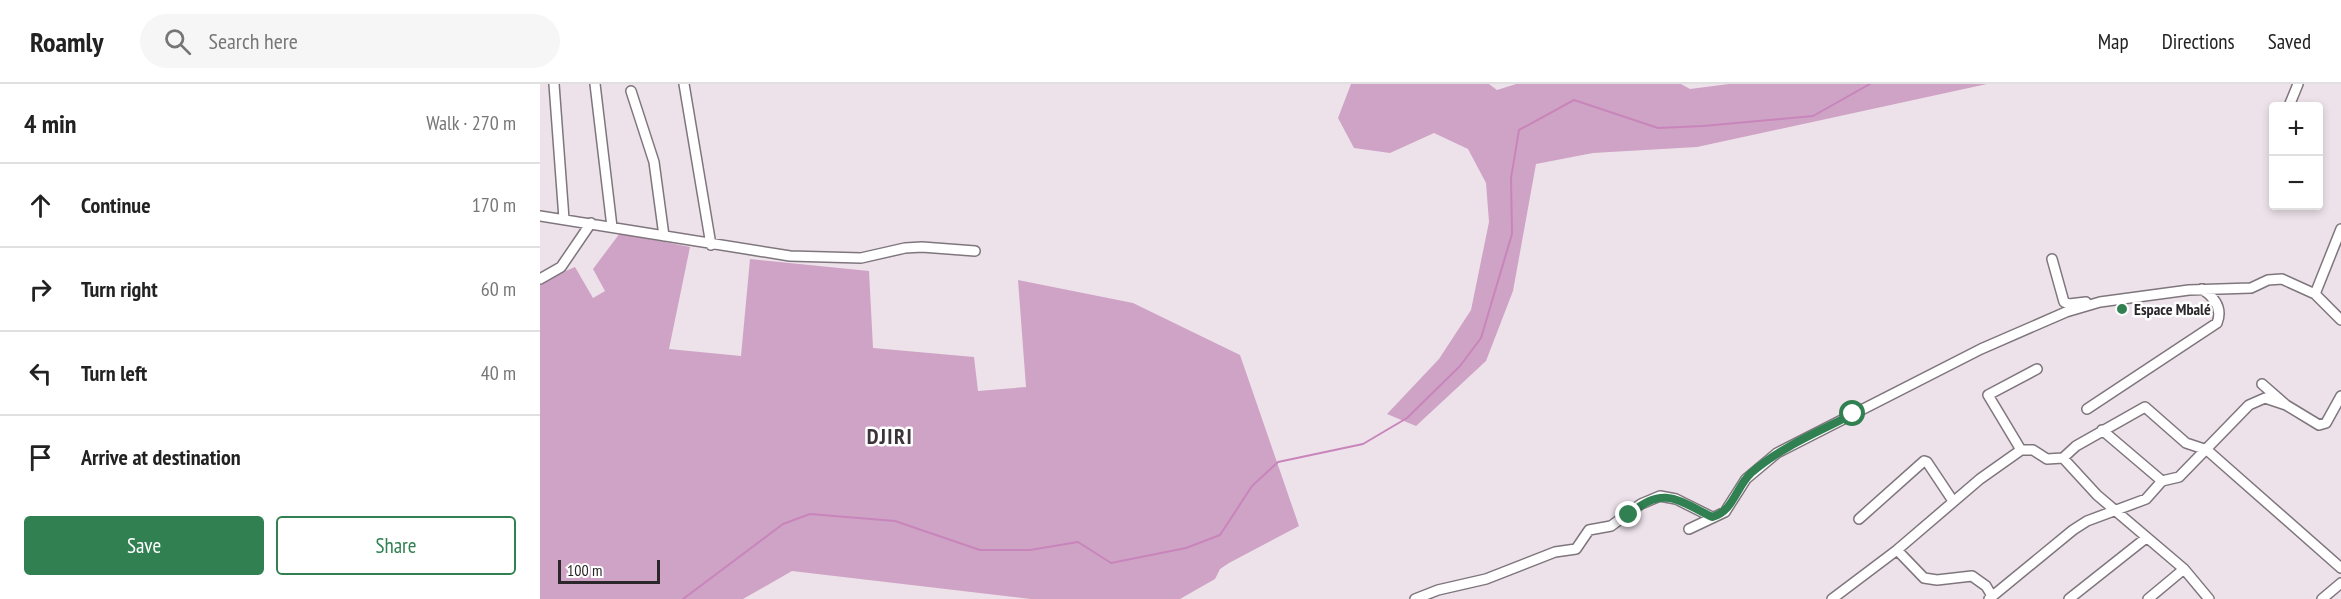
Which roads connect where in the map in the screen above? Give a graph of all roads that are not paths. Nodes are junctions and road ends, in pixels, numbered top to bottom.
1 (554, 84) edge
2 (595, 84) edge
3 (684, 84) edge
4 (2298, 84) edge
5 (631, 91) dead end
6 (2291, 102) edge
7 (540, 216) edge
8 (564, 219) junction
9 (591, 224) junction
10 (612, 227) junction
11 (2341, 229) edge
12 (664, 236) junction
13 (711, 245) junction
14 (975, 251) dead end
15 (2052, 259) dead end
16 (540, 279) edge
17 (2202, 289) junction
18 (2315, 294) junction
19 (2100, 302) junction
20 (2341, 320) edge
21 (2037, 369) dead end
22 (2262, 384) dead end
23 (2341, 396) edge
24 (2286, 405) junction
25 (2087, 409) dead end
26 (2102, 430) junction
27 (2021, 450) junction
28 (2207, 450) junction
29 (2063, 458) junction
30 (2162, 481) junction
31 (1953, 501) junction
32 (2115, 510) junction
33 (1712, 517) junction
34 (1859, 519) dead end
35 (1689, 529) dead end
36 (2146, 538) junction
37 (1897, 550) junction
38 (2341, 568) edge
39 (2184, 569) junction
40 (2341, 583) edge
41 (1991, 598) edge
42 (1415, 599) edge
43 (1832, 599) edge
44 (2069, 599) edge
45 (2148, 599) edge
46 (2209, 599) edge
47 (2322, 599) edge

1 - 8 street
2 - 10 street
3 - 13 street
4 - 6 street
5 - 12 street
7 - 8 street
8 - 9 street
9 - 10 street
9 - 16 street
10 - 12 street
11 - 18 street
12 - 13 street
13 - 14 street
15 - 19 street
17 - 18 street
17 - 19 street
17 - 25 street
18 - 20 street
19 - 33 street
21 - 27 street
22 - 24 street
23 - 24 street
24 - 28 street
26 - 28 street
26 - 29 street
26 - 30 street
27 - 29 street
27 - 31 street
28 - 30 street
28 - 38 street
29 - 32 street
30 - 32 street
31 - 34 street
31 - 37 street
32 - 36 street
32 - 41 street
33 - 35 street
33 - 42 street
36 - 39 street
36 - 44 street
37 - 41 street
37 - 43 street
39 - 45 street
39 - 46 street
40 - 47 street

